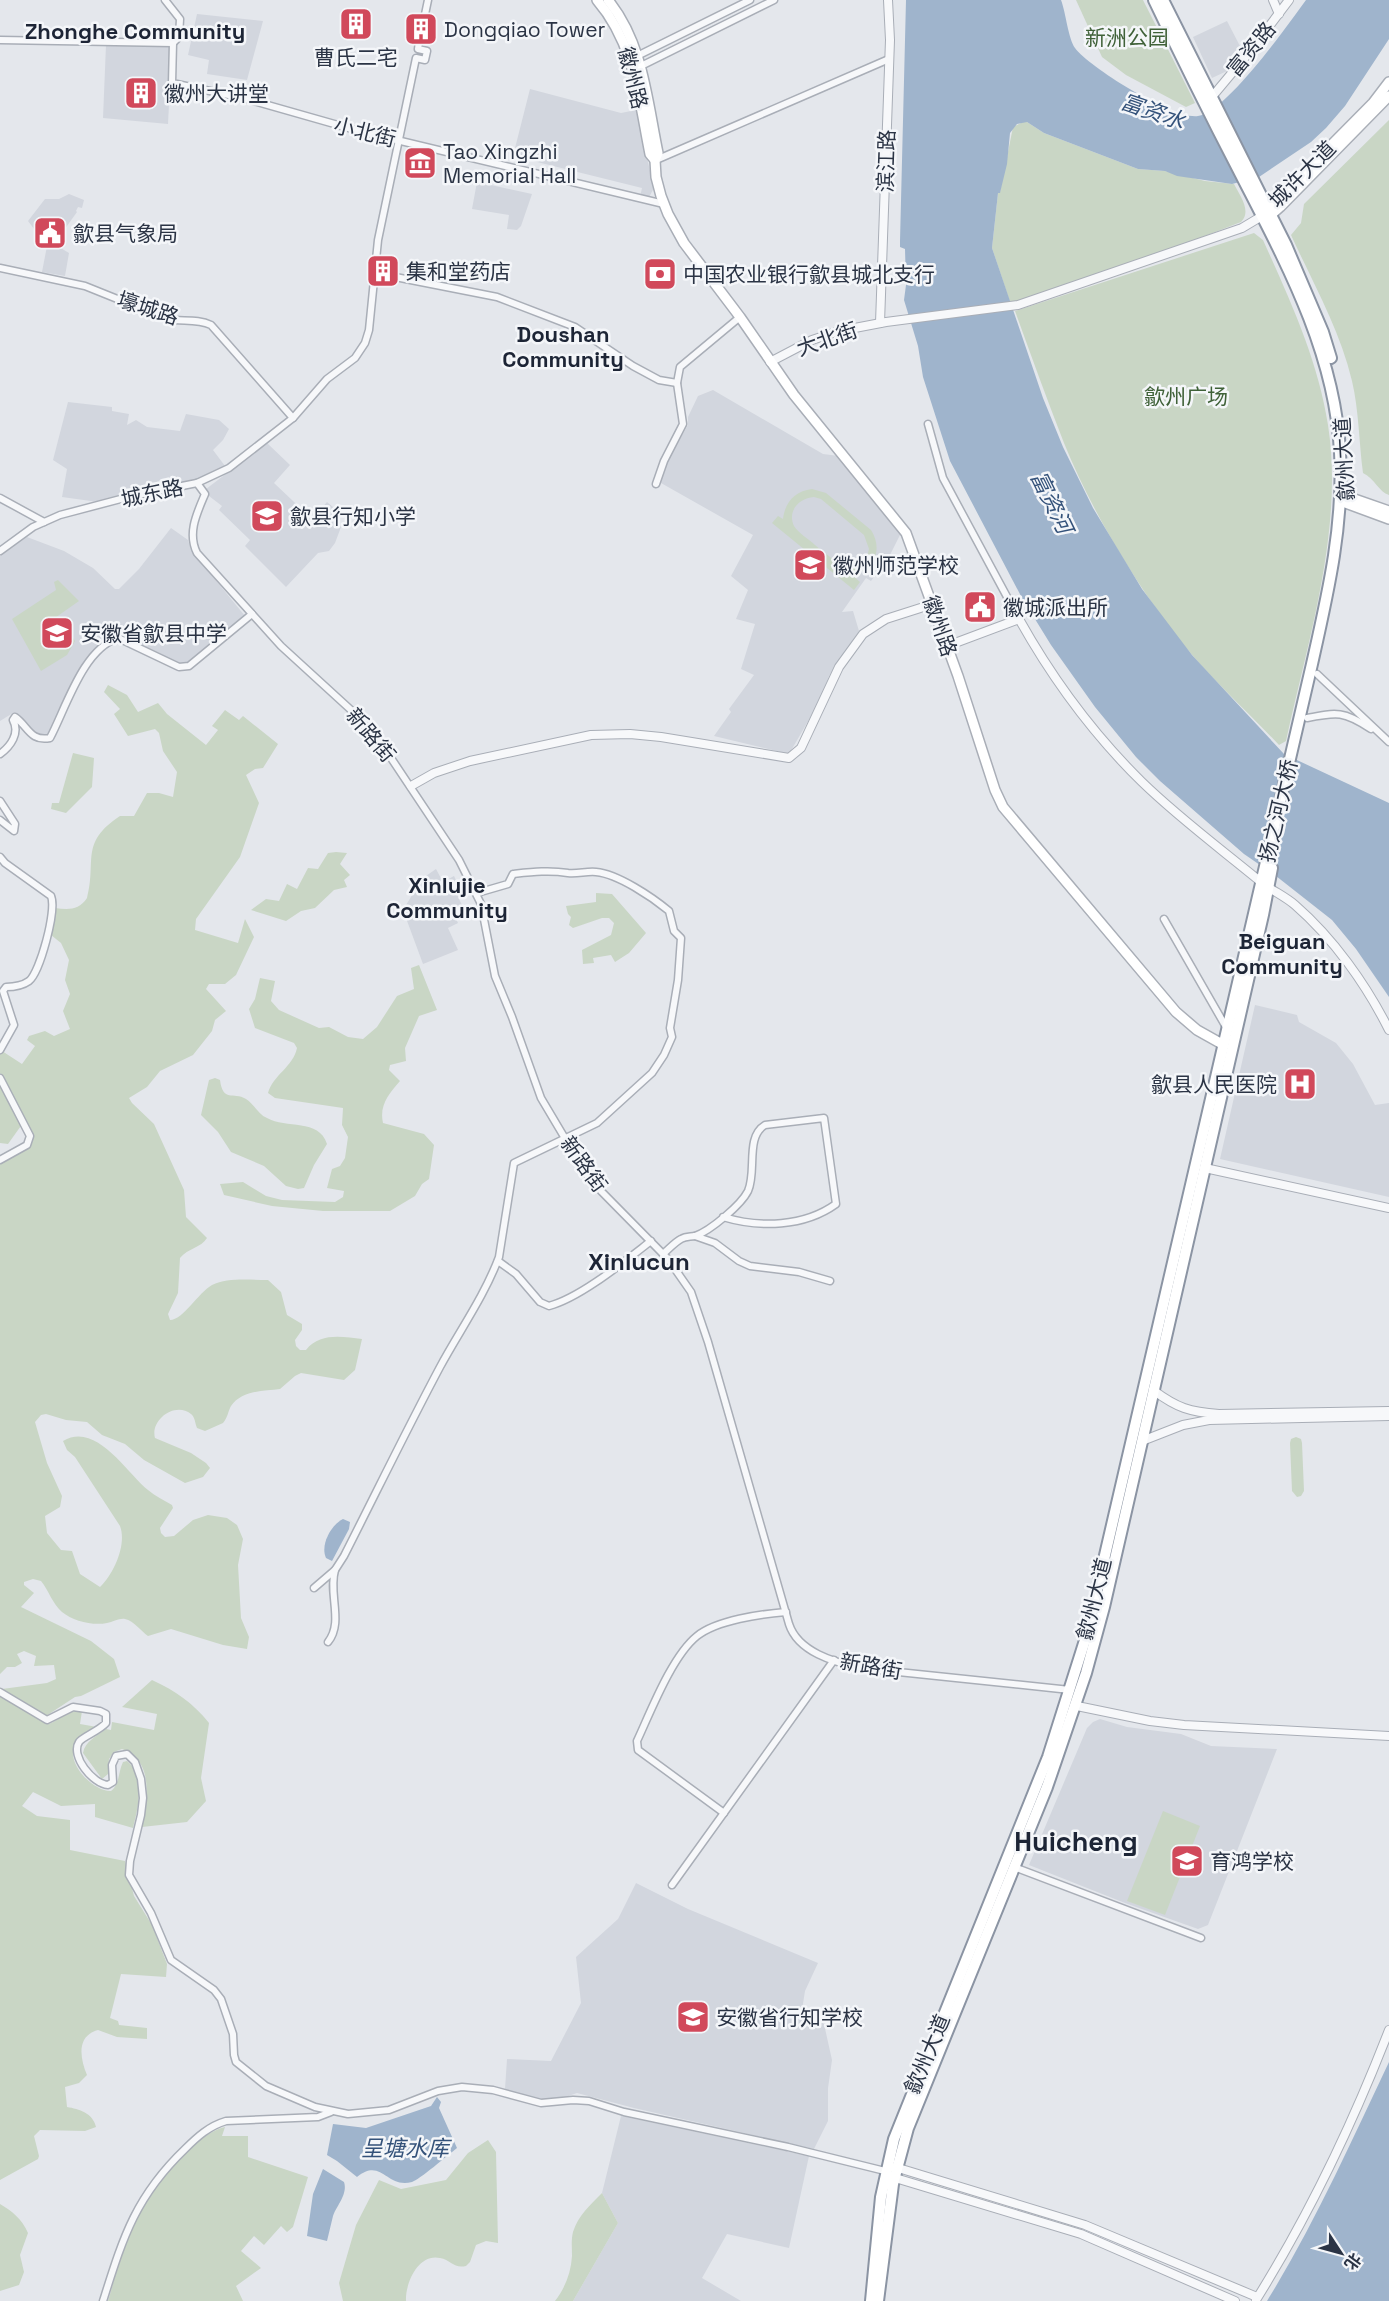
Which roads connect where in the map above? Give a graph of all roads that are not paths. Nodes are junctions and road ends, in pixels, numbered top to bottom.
1 (165, 0) edge
2 (428, 0) edge
3 (597, 0) edge
4 (608, 0) edge
5 (750, 0) edge
6 (774, 0) edge
7 (888, 0) edge
8 (1154, 0) edge
9 (1163, 0) edge
10 (1273, 0) edge
11 (1289, 0) edge
12 (1279, 14) junction
13 (423, 24) dead end
14 (420, 35) dead end
15 (0, 40) edge
16 (173, 43) junction
17 (634, 58) junction
18 (889, 59) junction
19 (637, 68) junction
20 (1389, 82) edge
21 (1389, 96) edge
22 (1210, 103) junction
23 (400, 140) junction
24 (656, 160) junction
25 (664, 204) junction
26 (1267, 213) junction
27 (0, 268) edge
28 (375, 273) junction
29 (740, 317) junction
30 (883, 322) junction
31 (770, 362) junction
32 (677, 383) junction
33 (293, 418) junction
34 (928, 424) dead end
35 (197, 483) junction
36 (656, 484) dead end
37 (0, 498) edge
38 (1344, 499) junction
39 (1389, 511) edge
40 (1389, 519) edge
41 (44, 522) junction
42 (0, 551) edge
43 (933, 604) junction
44 (252, 614) junction
45 (1019, 619) junction
46 (947, 646) junction
47 (1317, 674) junction
48 (1307, 718) junction
49 (1388, 740) edge
50 (1297, 746) junction
51 (0, 754) edge
52 (411, 786) junction
53 (0, 801) edge
54 (0, 820) edge
55 (0, 857) edge
56 (1265, 881) junction
57 (477, 893) junction
58 (1164, 919) dead end
59 (1226, 1027) junction
60 (1389, 1030) edge
61 (1222, 1044) junction
62 (0, 1050) edge
63 (0, 1078) edge
64 (564, 1137) junction
65 (0, 1160) edge
66 (1204, 1168) junction
67 (1389, 1208) edge
68 (723, 1217) junction
69 (695, 1236) junction
70 (651, 1241) junction
71 (663, 1254) junction
72 (498, 1261) junction
73 (830, 1281) dead end
74 (1154, 1390) junction
75 (1389, 1411) edge
76 (1389, 1416) edge
77 (1142, 1441) junction
78 (335, 1570) junction
79 (314, 1588) dead end
80 (786, 1612) junction
81 (328, 1642) dead end
82 (834, 1660) junction
83 (1071, 1690) junction
84 (0, 1692) edge
85 (1077, 1706) junction
86 (1389, 1736) edge
87 (724, 1813) junction
88 (1014, 1867) junction
89 (672, 1885) dead end
90 (1201, 1938) dead end
91 (1389, 2030) edge
92 (331, 2112) junction
93 (890, 2171) junction
94 (1256, 2299) edge
95 (103, 2301) edge
96 (871, 2301) edge
97 (878, 2301) edge
98 (1235, 2301) edge

1 - 16 street
2 - 13 street
3 - 17 main road, 徽州路
4 - 17 main road, 徽州路
5 - 17 street
6 - 19 street
7 - 18 street, 滨江路
8 - 22 highway
9 - 22 highway
10 - 12 street
11 - 12 street, 富资路
12 - 22 street, 富资路
14 - 23 street, 城东路
15 - 16 street
16 - 23 street, 小北街
17 - 19 main road, 徽州路
18 - 24 street
18 - 30 street, 滨江路
19 - 24 main road, 徽州路
20 - 26 main road, 城许大道
21 - 26 main road, 城许大道
22 - 26 highway, 歙州大道
23 - 25 street, 小北街
23 - 28 street, 城东路
24 - 25 main road, 徽州路
25 - 29 main road, 徽州路
26 - 30 street, 大北街
26 - 38 highway, 歙州大道
27 - 33 street, 壕城路
28 - 32 street
28 - 33 street, 城东路
29 - 31 main road, 徽州路
29 - 32 street
30 - 31 street, 大北街
31 - 43 main road, 徽州路
32 - 36 street
33 - 35 street, 城东路
34 - 45 street
35 - 41 street, 城东路
35 - 44 street, 新路街
37 - 41 street
38 - 39 main road
38 - 40 main road
38 - 47 highway, 歙州大道
38 - 50 highway, 歙州大道
41 - 42 street, 城东路
43 - 46 main road, 徽州路
43 - 52 street
44 - 51 street
44 - 52 street, 新路街
45 - 46 street
45 - 56 street
46 - 61 main road, 徽州路
47 - 48 highway, 歙州大道
47 - 49 street
48 - 49 street
48 - 50 highway, 歙州大道
50 - 56 highway, 扬之河大桥
52 - 57 street, 新路街
53 - 54 street
55 - 62 street
56 - 59 highway, 歙州大道
56 - 60 street
56 - 66 highway, 歙州大道
57 - 64 street, 新路街
57 - 64 street
58 - 59 street
59 - 61 highway, 歙州大道
61 - 83 highway, 歙州大道
63 - 65 street
64 - 70 street, 新路街
64 - 72 street
66 - 67 street
66 - 74 highway, 歙州大道
68 - 68 street
68 - 69 street
69 - 71 street
69 - 73 street
70 - 71 street, 新路街
70 - 72 street
71 - 80 street, 新路街
72 - 78 street
74 - 75 street
74 - 77 highway, 歙州大道
76 - 77 street
77 - 85 highway, 歙州大道
78 - 79 street
78 - 81 street
80 - 82 street, 新路街
80 - 87 street
82 - 83 street, 新路街
82 - 87 street
83 - 93 highway, 歙州大道
84 - 92 street
85 - 86 street
85 - 88 highway, 歙州大道
87 - 89 street
88 - 90 street
88 - 93 highway, 歙州大道
91 - 94 street
92 - 93 street
92 - 95 street
93 - 94 street
93 - 96 highway, 歙州大道
93 - 97 highway, 歙州大道
93 - 98 street

